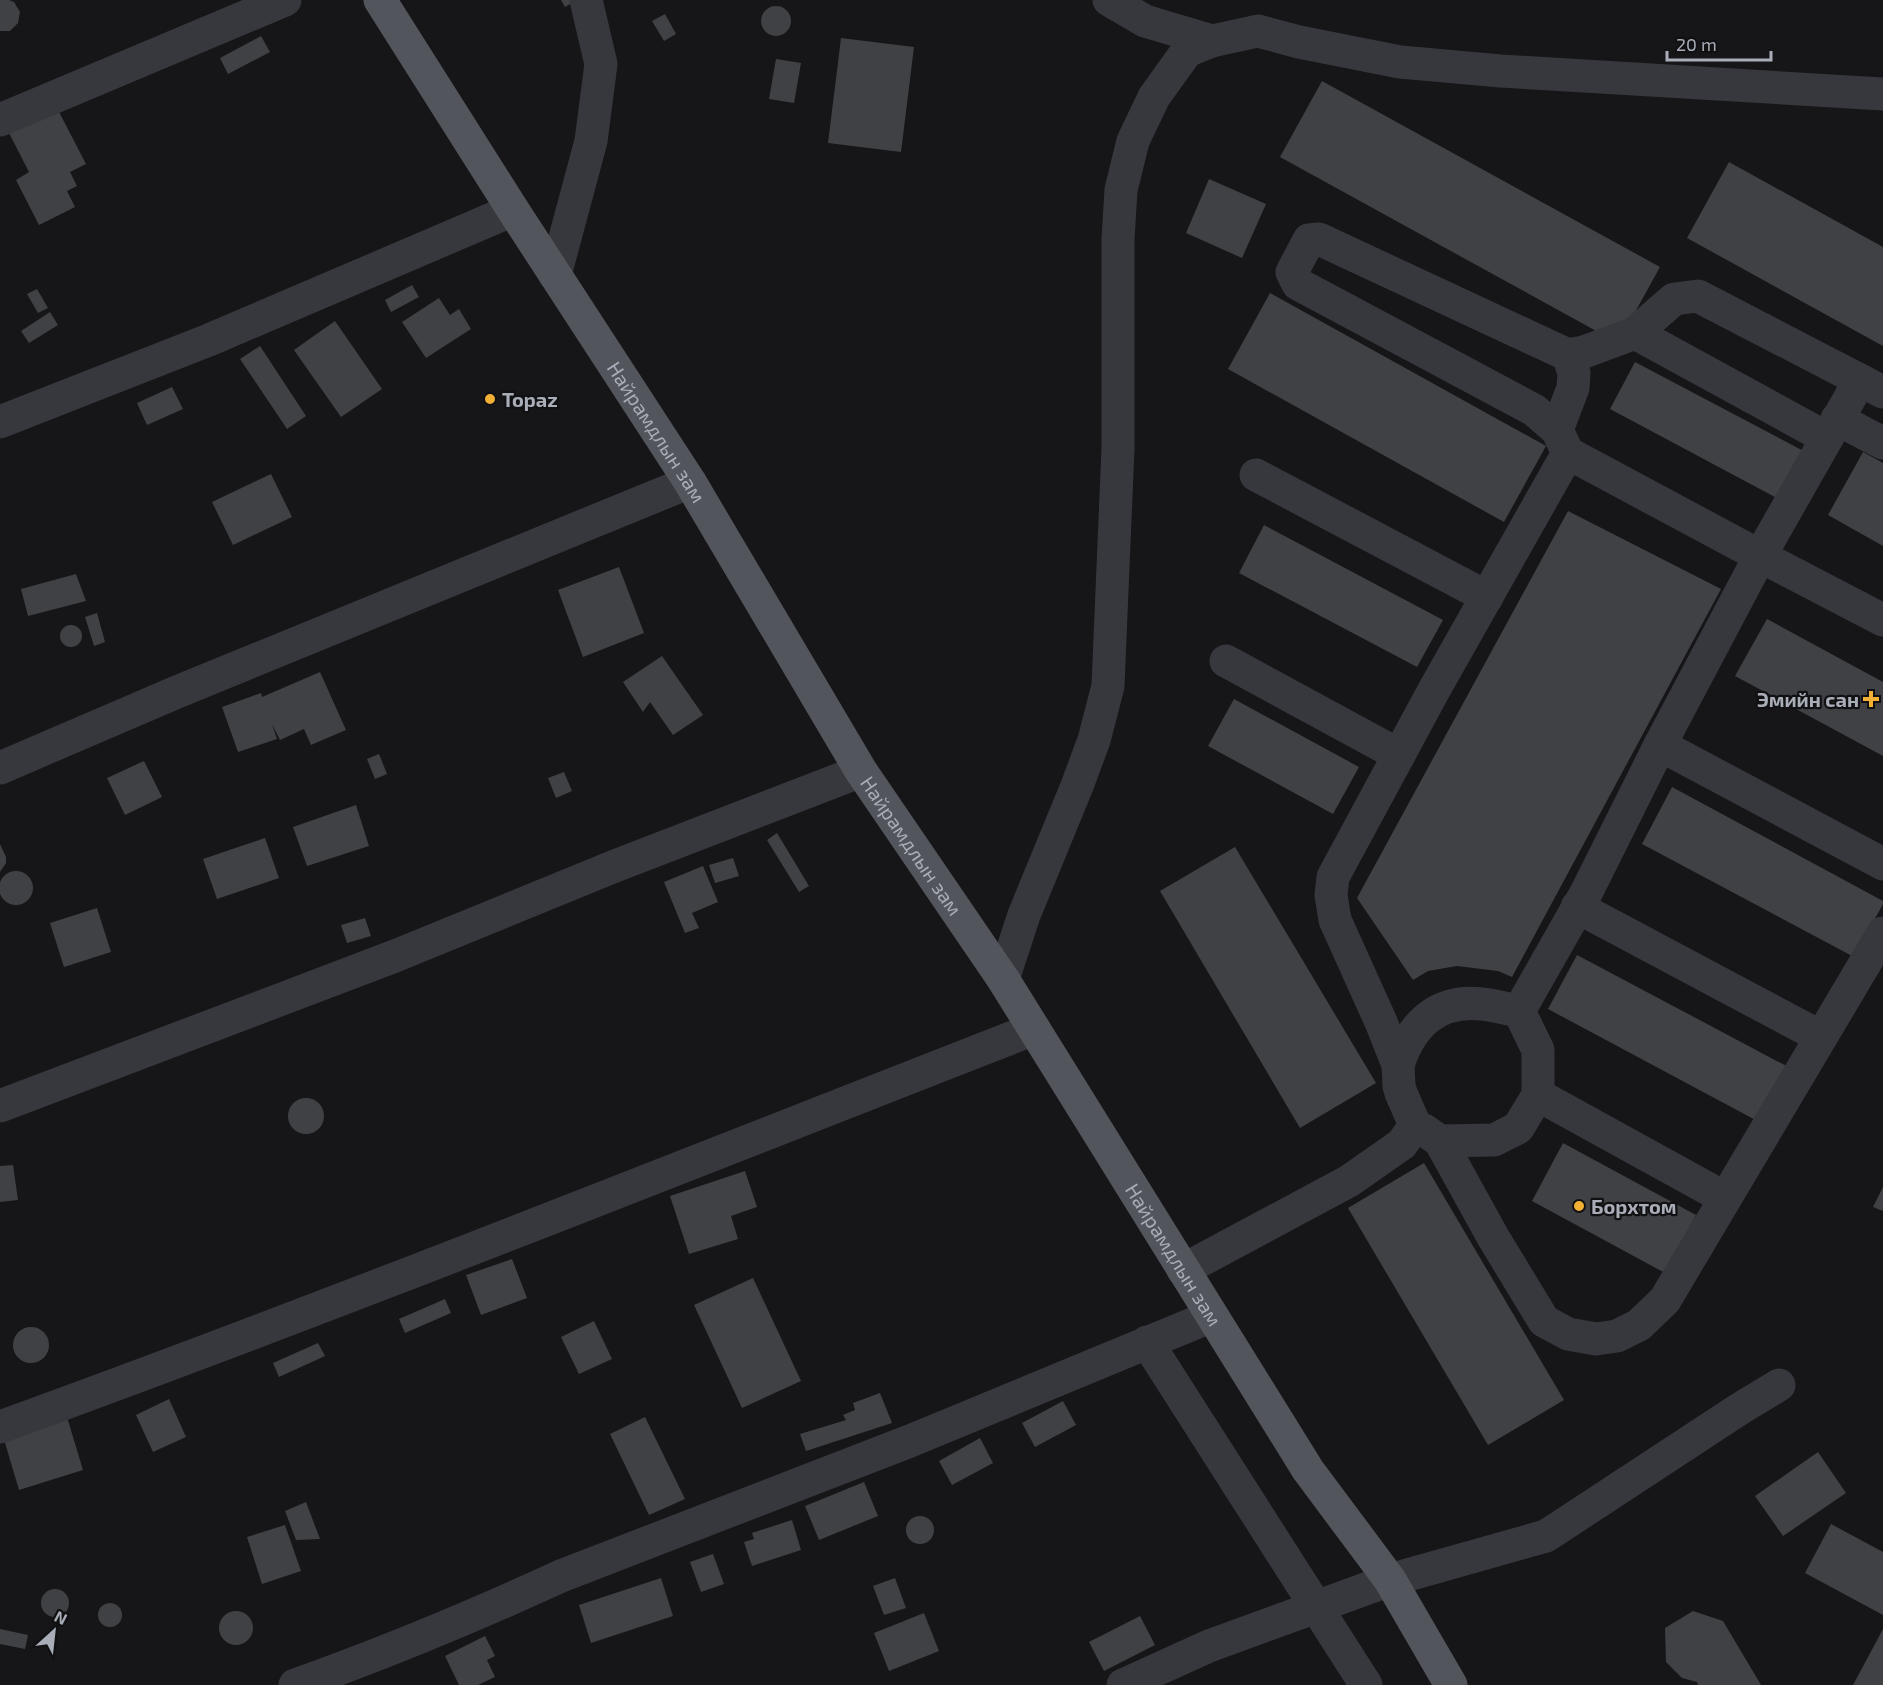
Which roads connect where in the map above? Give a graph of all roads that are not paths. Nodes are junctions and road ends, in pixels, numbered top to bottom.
1 (285, 0) edge
2 (380, 0) edge
3 (586, 0) edge
4 (1109, 0) edge
5 (1212, 41) junction
6 (1883, 94) edge
7 (0, 120) edge
8 (513, 210) junction
9 (555, 275) junction
10 (1635, 333) junction
11 (1568, 355) junction
12 (1871, 386) edge
13 (0, 422) edge
14 (1832, 429) junction
15 (1563, 442) junction
16 (1883, 443) edge
17 (1256, 475) dead end
18 (690, 482) junction
19 (1760, 556) junction
20 (1487, 597) junction
21 (1883, 620) edge
22 (1226, 661) dead end
23 (1660, 745) junction
24 (1399, 755) junction
25 (0, 768) edge
26 (861, 771) junction
27 (1883, 864) edge
28 (1577, 907) junction
29 (1883, 933) edge
30 (1003, 979) junction
31 (1519, 1011) junction
32 (1034, 1029) junction
33 (1821, 1036) junction
34 (1398, 1065) junction
35 (1538, 1095) junction
36 (0, 1106) edge
37 (1427, 1133) junction
38 (1725, 1198) junction
39 (1183, 1270) junction
40 (1212, 1316) junction
41 (1147, 1342) junction
42 (1779, 1385) dead end
43 (0, 1427) edge
44 (1390, 1580) junction
45 (1315, 1607) junction
46 (295, 1685) edge
47 (1123, 1685) edge
48 (1366, 1685) edge
49 (1451, 1685) edge

1 - 7 street
2 - 8 main road, Найрамдлын зам
3 - 9 street
4 - 5 street
5 - 6 street
5 - 30 street
8 - 9 main road, Найрамдлын зам
8 - 13 street
9 - 18 main road, Найрамдлын зам
10 - 11 street
10 - 12 street
10 - 14 street
11 - 15 street
11 - 15 street
12 - 14 street
14 - 16 street
14 - 19 street
15 - 19 street
15 - 20 street
17 - 20 street
18 - 25 street
18 - 26 main road, Найрамдлын зам
19 - 21 street
19 - 23 street
20 - 24 street
22 - 24 street
23 - 27 street
23 - 28 street
24 - 34 street
26 - 30 main road, Найрамдлын зам
26 - 36 street
28 - 31 street
28 - 33 street
29 - 33 street
30 - 32 main road, Найрамдлын зам
31 - 34 street
31 - 35 street
32 - 39 main road, Найрамдлын зам
32 - 43 street
33 - 38 street
34 - 37 street
35 - 37 street
35 - 38 street
37 - 38 street
37 - 39 street
39 - 40 main road, Найрамдлын зам
40 - 41 street
40 - 44 main road, Найрамдлын зам
41 - 45 street
41 - 46 street
42 - 44 street
44 - 45 street
44 - 49 main road, Найрамдлын зам
45 - 47 street
45 - 48 street

